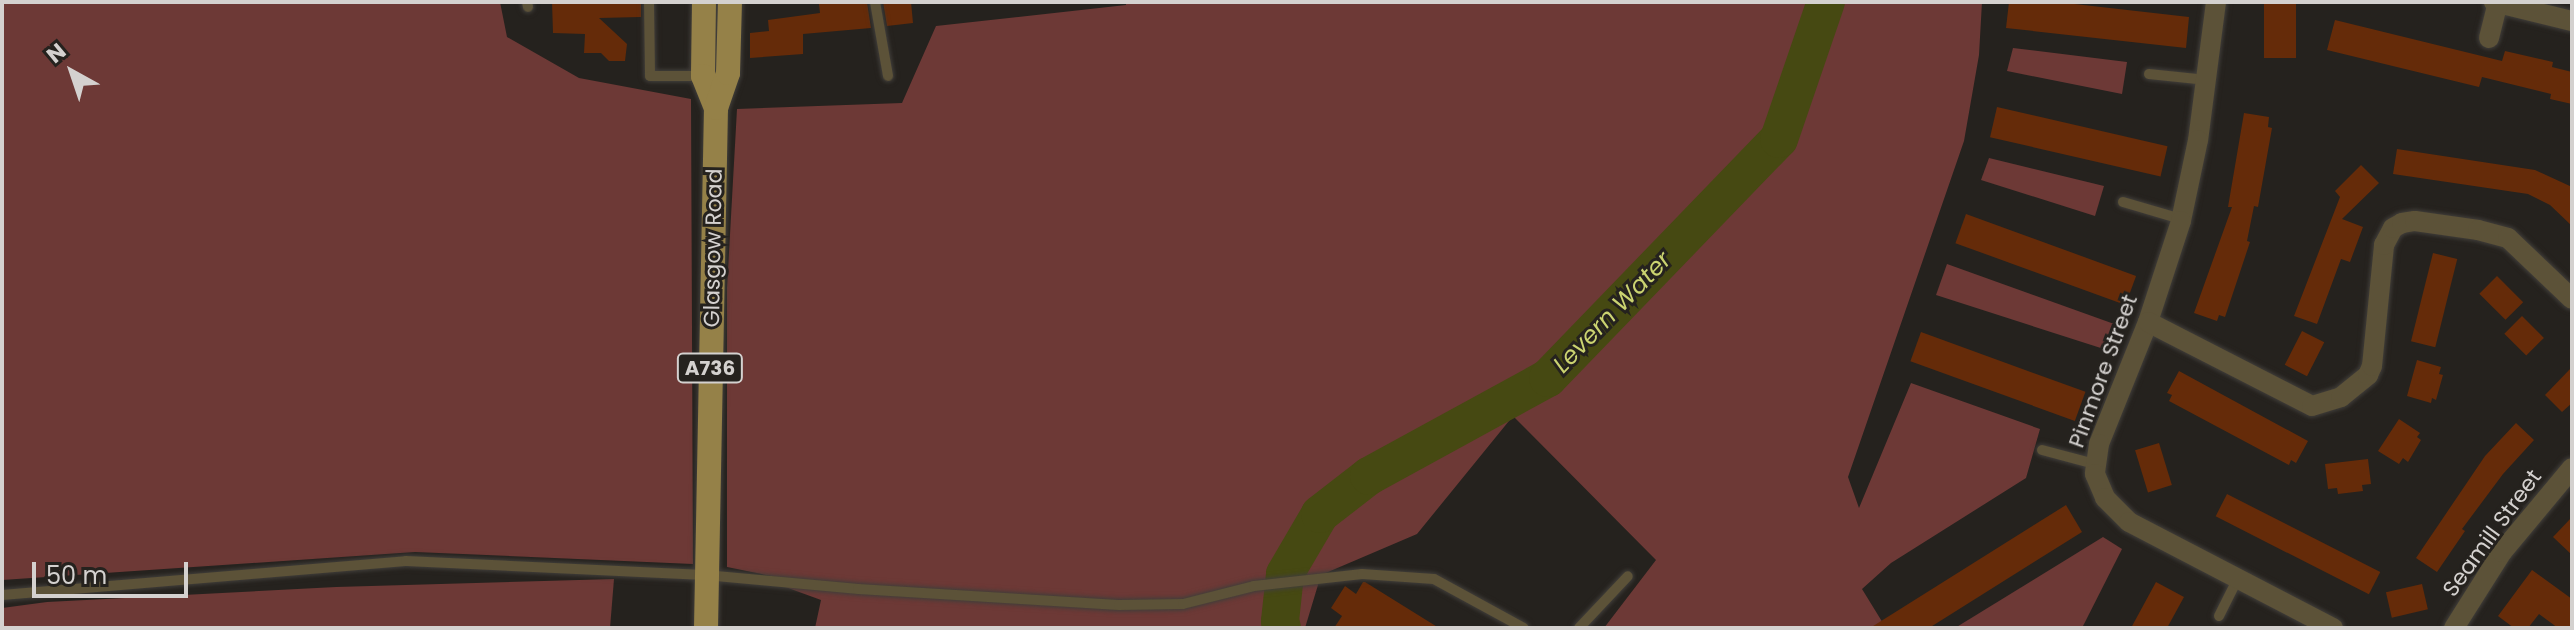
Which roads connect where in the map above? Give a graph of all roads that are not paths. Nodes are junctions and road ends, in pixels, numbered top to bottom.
1 (649, 2) edge
2 (875, 2) edge
3 (2216, 2) edge
4 (2496, 2) edge
5 (713, 3) edge
6 (2570, 20) edge
7 (2489, 38) dead end
8 (2149, 74) dead end
9 (715, 75) junction
10 (888, 76) dead end
11 (2207, 80) junction
12 (2123, 202) dead end
13 (2181, 219) junction
14 (2572, 299) edge
15 (2148, 322) junction
16 (2042, 450) dead end
17 (2095, 464) junction
18 (2572, 468) edge
19 (705, 575) junction
20 (1628, 576) dead end
21 (2238, 578) junction
22 (2, 595) edge
23 (2219, 616) dead end
24 (706, 628) edge
25 (1524, 628) edge
26 (1579, 628) edge
27 (2333, 628) edge
28 (2454, 628) edge

1 - 9 lane
2 - 10 lane
3 - 11 street, Pinmore Street
4 - 6 street
4 - 7 street
5 - 9 main road, Glasgow Road / A736
8 - 11 lane
9 - 19 main road, Glasgow Road / A736
11 - 13 street, Pinmore Street
12 - 13 lane
13 - 15 street, Pinmore Street
14 - 15 street
15 - 17 street, Pinmore Street
16 - 17 lane
17 - 21 street, Pinmore Street
18 - 28 street, Seamill Street
19 - 22 lane
19 - 24 main road, Glasgow Road / A736
19 - 25 lane
20 - 26 lane
21 - 23 lane
21 - 27 street, Pinmore Street

